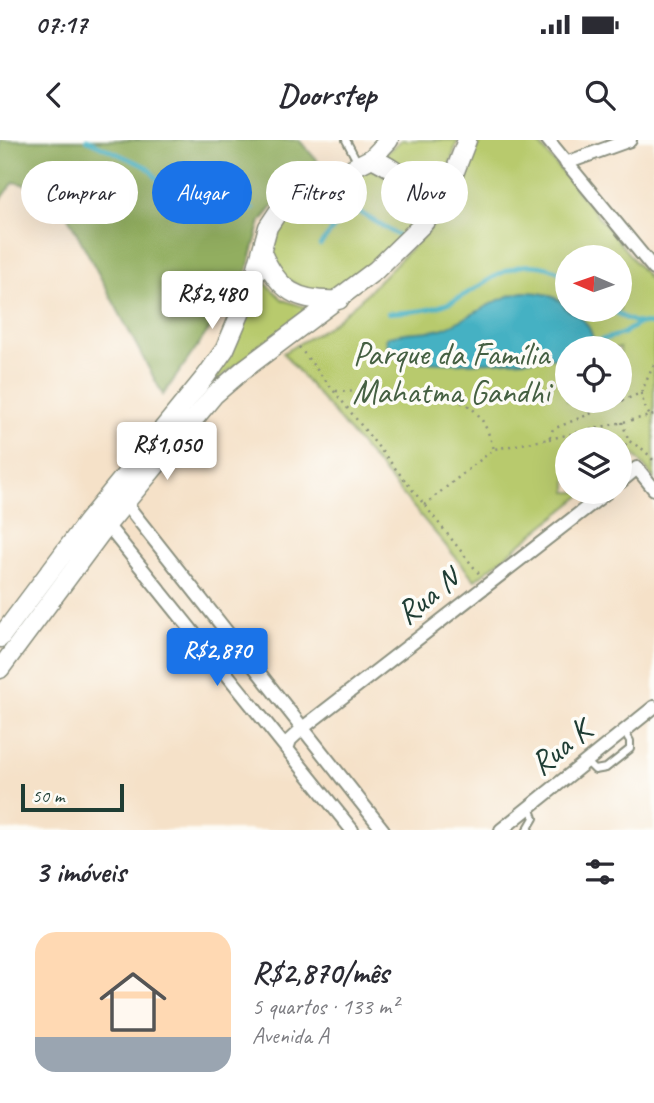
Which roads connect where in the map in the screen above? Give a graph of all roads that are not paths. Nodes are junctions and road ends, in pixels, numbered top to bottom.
1 (346, 140) edge
2 (389, 140) edge
3 (467, 140) edge
4 (548, 140) edge
5 (630, 140) edge
6 (365, 161) joint
7 (459, 161) edge
8 (566, 163) junction
9 (271, 224) edge
10 (423, 224) edge
11 (262, 253) junction
12 (648, 255) edge
13 (654, 269) edge
14 (339, 300) junction
15 (632, 472) edge
16 (654, 489) edge
17 (126, 504) junction
18 (592, 504) edge
19 (107, 526) junction
20 (0, 638) edge
21 (0, 669) edge
22 (654, 707) edge
23 (304, 727) junction
24 (287, 749) junction
25 (321, 752) junction
26 (302, 767) junction
27 (529, 807) junction
28 (352, 830) edge
29 (383, 830) edge
30 (501, 830) edge
31 (527, 830) edge

1 - 6 lane
2 - 6 main road
3 - 7 main road
4 - 8 street
5 - 8 street
8 - 12 street
9 - 11 main road
10 - 14 main road
11 - 14 main road
11 - 20 main road
12 - 13 street
14 - 17 main road
15 - 16 street
17 - 19 main road
17 - 23 street
18 - 23 street, Rua N
19 - 21 main road
19 - 24 street
22 - 27 street, Rua K
23 - 24 street, Rua N
23 - 25 street
24 - 26 street
25 - 26 street
25 - 29 street
26 - 28 street
27 - 30 street, Rua K
27 - 31 lane

